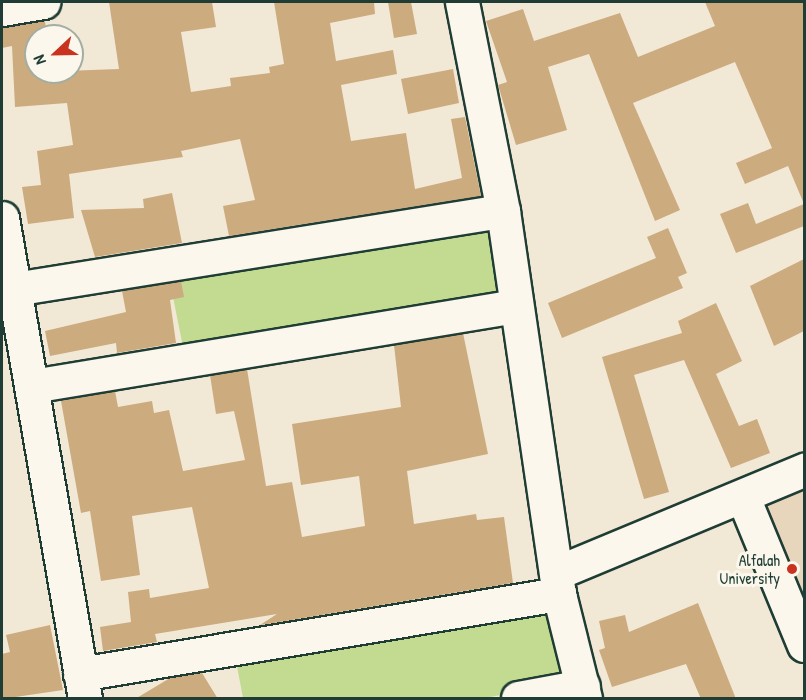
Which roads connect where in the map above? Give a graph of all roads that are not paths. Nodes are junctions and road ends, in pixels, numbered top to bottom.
1 (43, 2) edge
2 (462, 2) edge
3 (2, 9) edge
4 (503, 211) junction
5 (2, 218) edge
6 (14, 289) junction
7 (513, 306) junction
8 (32, 386) junction
9 (804, 470) edge
10 (743, 497) junction
11 (557, 583) junction
12 (804, 645) edge
13 (83, 686) edge
14 (584, 692) edge
15 (518, 699) edge

1 - 3 street
2 - 4 street
4 - 6 street
4 - 7 street
5 - 6 street
6 - 8 street
7 - 8 street
7 - 11 street
8 - 13 street
9 - 10 street
10 - 11 street
10 - 12 street
11 - 13 street
11 - 14 street
14 - 15 street

